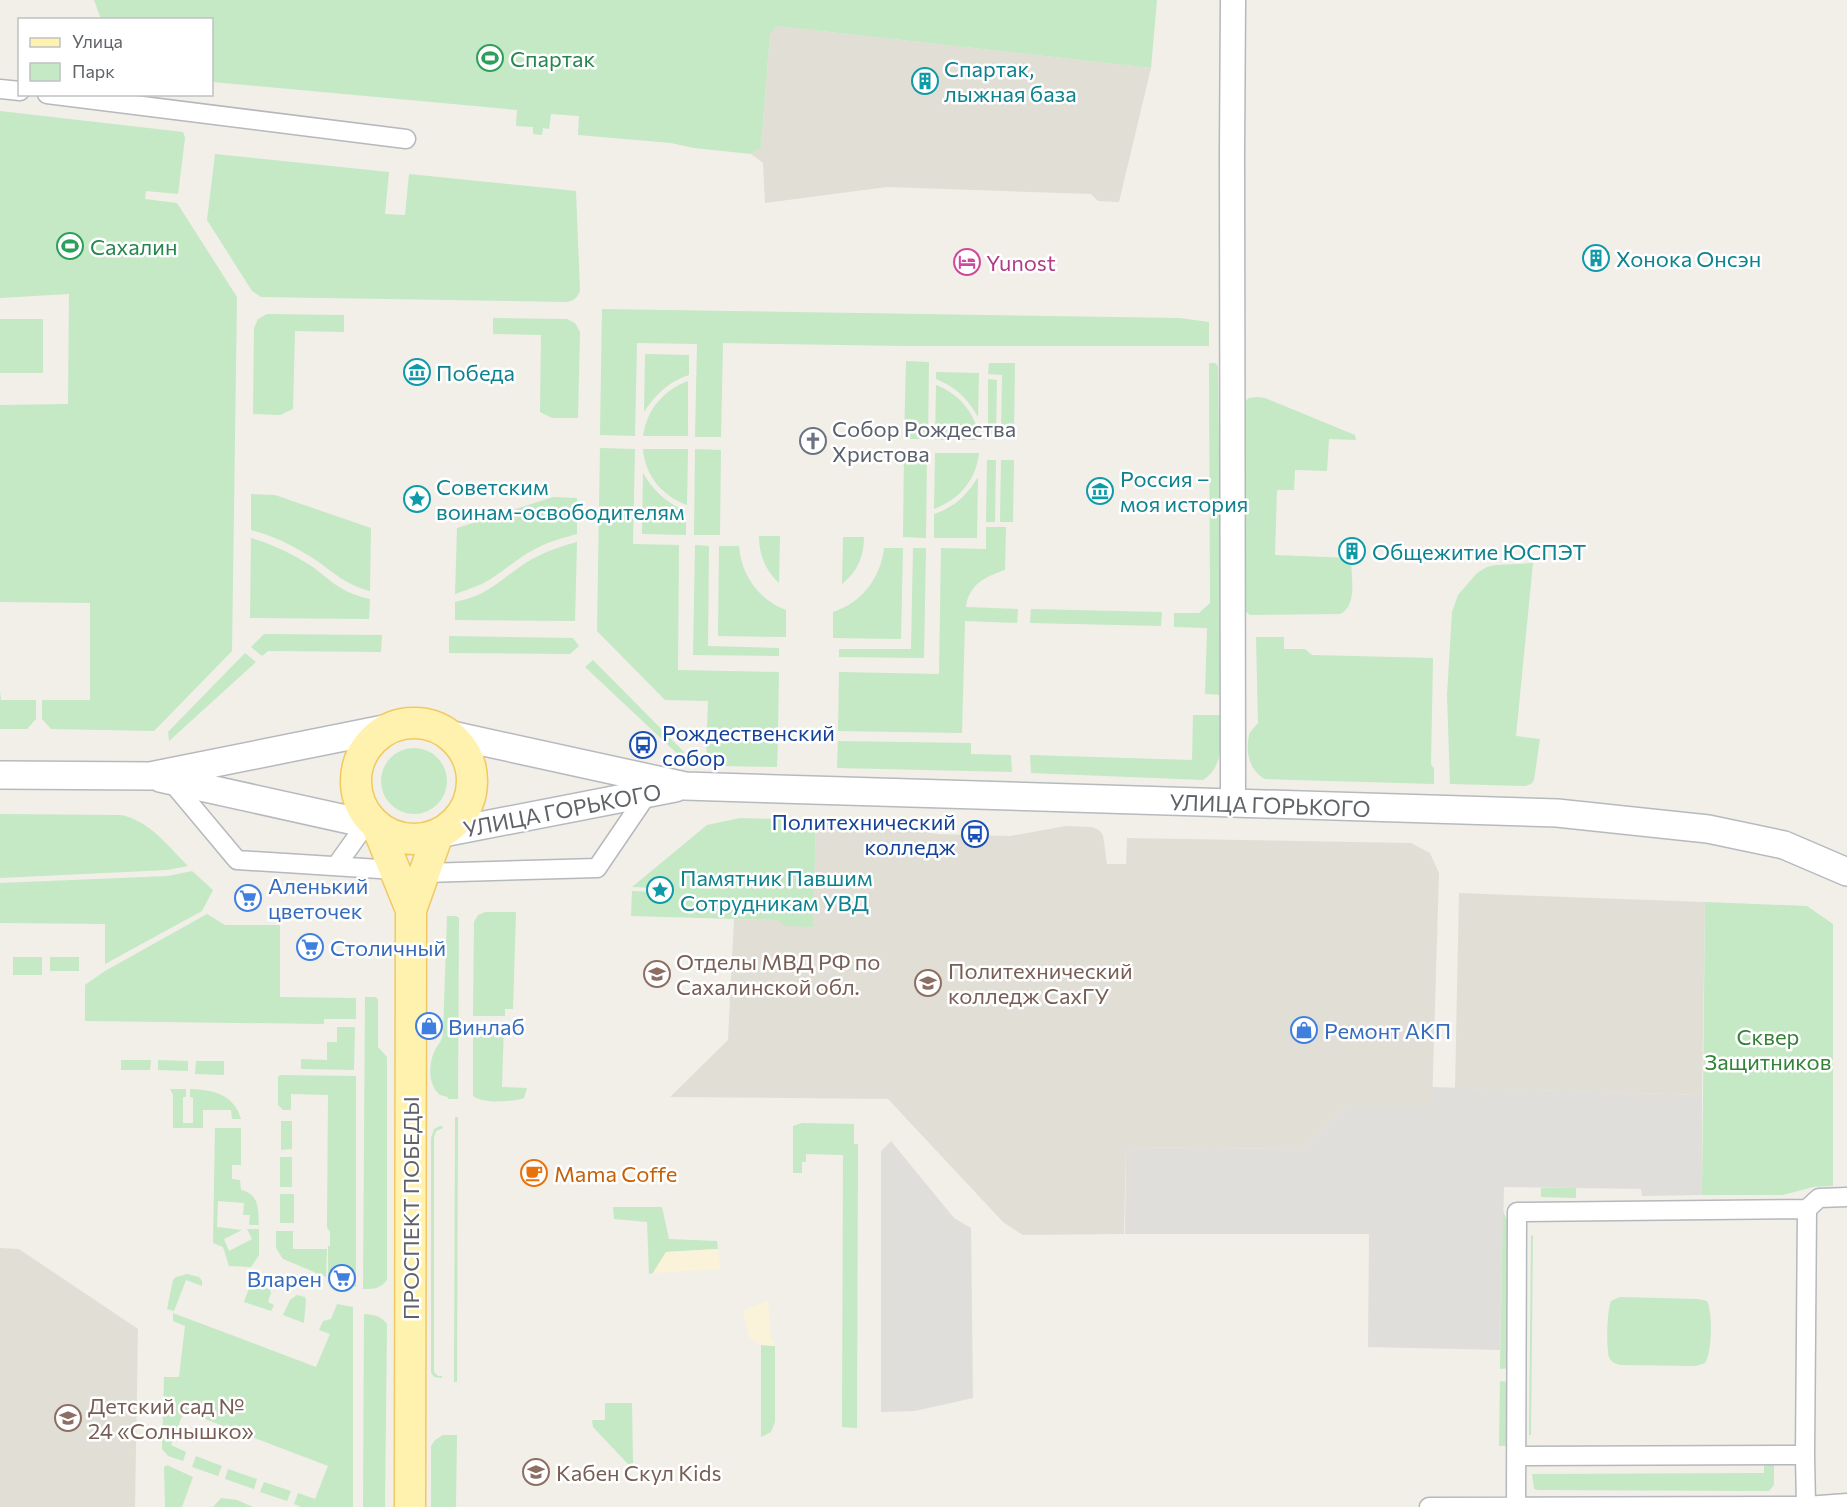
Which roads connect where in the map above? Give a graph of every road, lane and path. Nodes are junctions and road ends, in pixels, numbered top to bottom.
1 (1233, 0) edge
2 (0, 89) edge
3 (18, 91) edge
4 (63, 96) edge
5 (406, 139) dead end
6 (394, 727) junction
7 (447, 734) junction
8 (0, 775) edge
9 (160, 778) junction
10 (685, 786) junction
11 (648, 793) junction
12 (1233, 803) junction
13 (372, 825) junction
14 (438, 834) junction
15 (336, 866) junction
16 (395, 870) junction
17 (424, 873) junction
18 (1845, 874) edge
19 (411, 910) junction
20 (1847, 1197) edge
21 (1807, 1209) junction
22 (1805, 1455) junction
23 (1516, 1456) junction
24 (1847, 1503) edge
25 (1516, 1506) edge
26 (1806, 1506) edge
27 (410, 1507) edge
28 (1428, 1507) edge

1 - 12 street
2 - 3 street
4 - 5 street
6 - 7 main road
6 - 9 main road
6 - 13 main road
7 - 10 main road, УЛИЦА ГОРЬКОГО
7 - 14 main road
8 - 9 main road
9 - 13 main road
9 - 15 street
10 - 11 main road, УЛИЦА ГОРЬКОГО
10 - 12 main road, УЛИЦА ГОРЬКОГО
11 - 14 main road, УЛИЦА ГОРЬКОГО
11 - 17 street
12 - 18 main road, УЛИЦА ГОРЬКОГО
13 - 14 main road
13 - 15 street
13 - 16 main road, ПРОСПЕКТ ПОБЕДЫ
14 - 17 main road, ПРОСПЕКТ ПОБЕДЫ
15 - 16 street
16 - 19 main road, ПРОСПЕКТ ПОБЕДЫ
17 - 19 main road, ПРОСПЕКТ ПОБЕДЫ
19 - 27 main road, ПРОСПЕКТ ПОБЕДЫ
20 - 21 street
21 - 22 street
21 - 23 street
22 - 23 street
22 - 26 street
23 - 25 street
24 - 26 street
25 - 26 street
25 - 28 street

